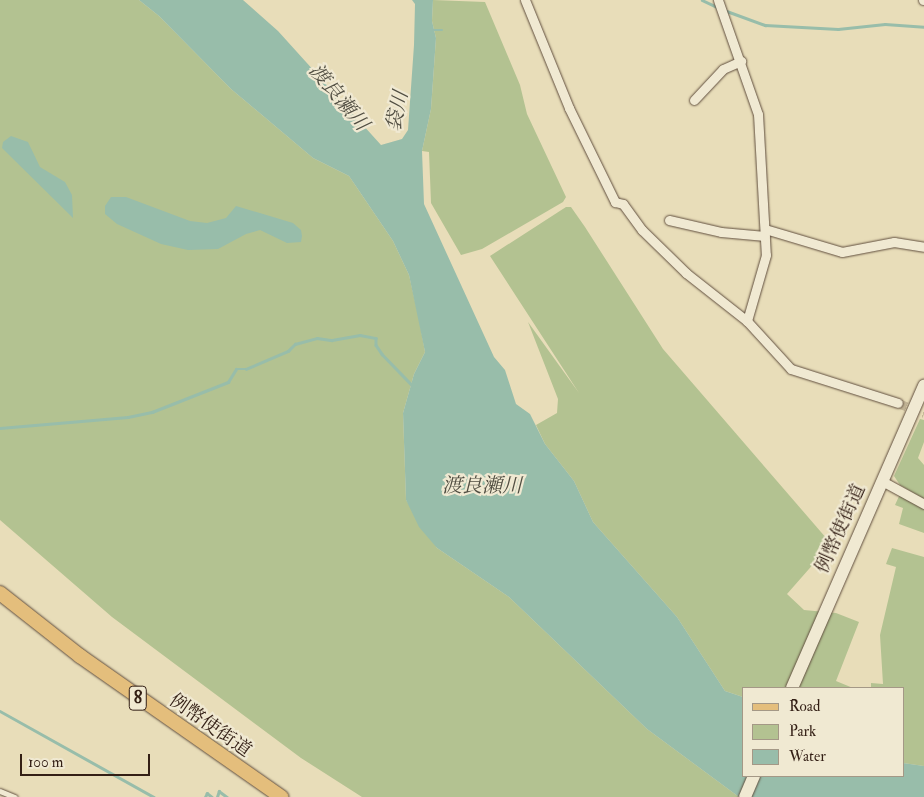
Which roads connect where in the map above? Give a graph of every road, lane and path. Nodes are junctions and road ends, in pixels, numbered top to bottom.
1 (525, 0) edge
2 (718, 0) edge
3 (741, 61) junction
4 (694, 100) dead end
5 (669, 220) dead end
6 (765, 232) junction
7 (924, 247) edge
8 (747, 321) junction
9 (924, 386) edge
10 (898, 403) tunnel mouth
11 (881, 483) junction
12 (924, 504) edge
13 (0, 594) edge
14 (792, 687) edge
15 (754, 777) edge
16 (0, 791) edge
17 (15, 797) edge
18 (281, 797) edge
19 (744, 797) edge

1 - 8 street
2 - 3 street
3 - 4 street
3 - 6 street
5 - 6 street
6 - 7 street
6 - 8 street
8 - 10 street
9 - 11 main road, 例幣使街道
11 - 12 street
11 - 14 main road, 例幣使街道
13 - 18 main road, 例幣使街道 / 8
15 - 19 main road
16 - 17 lane

